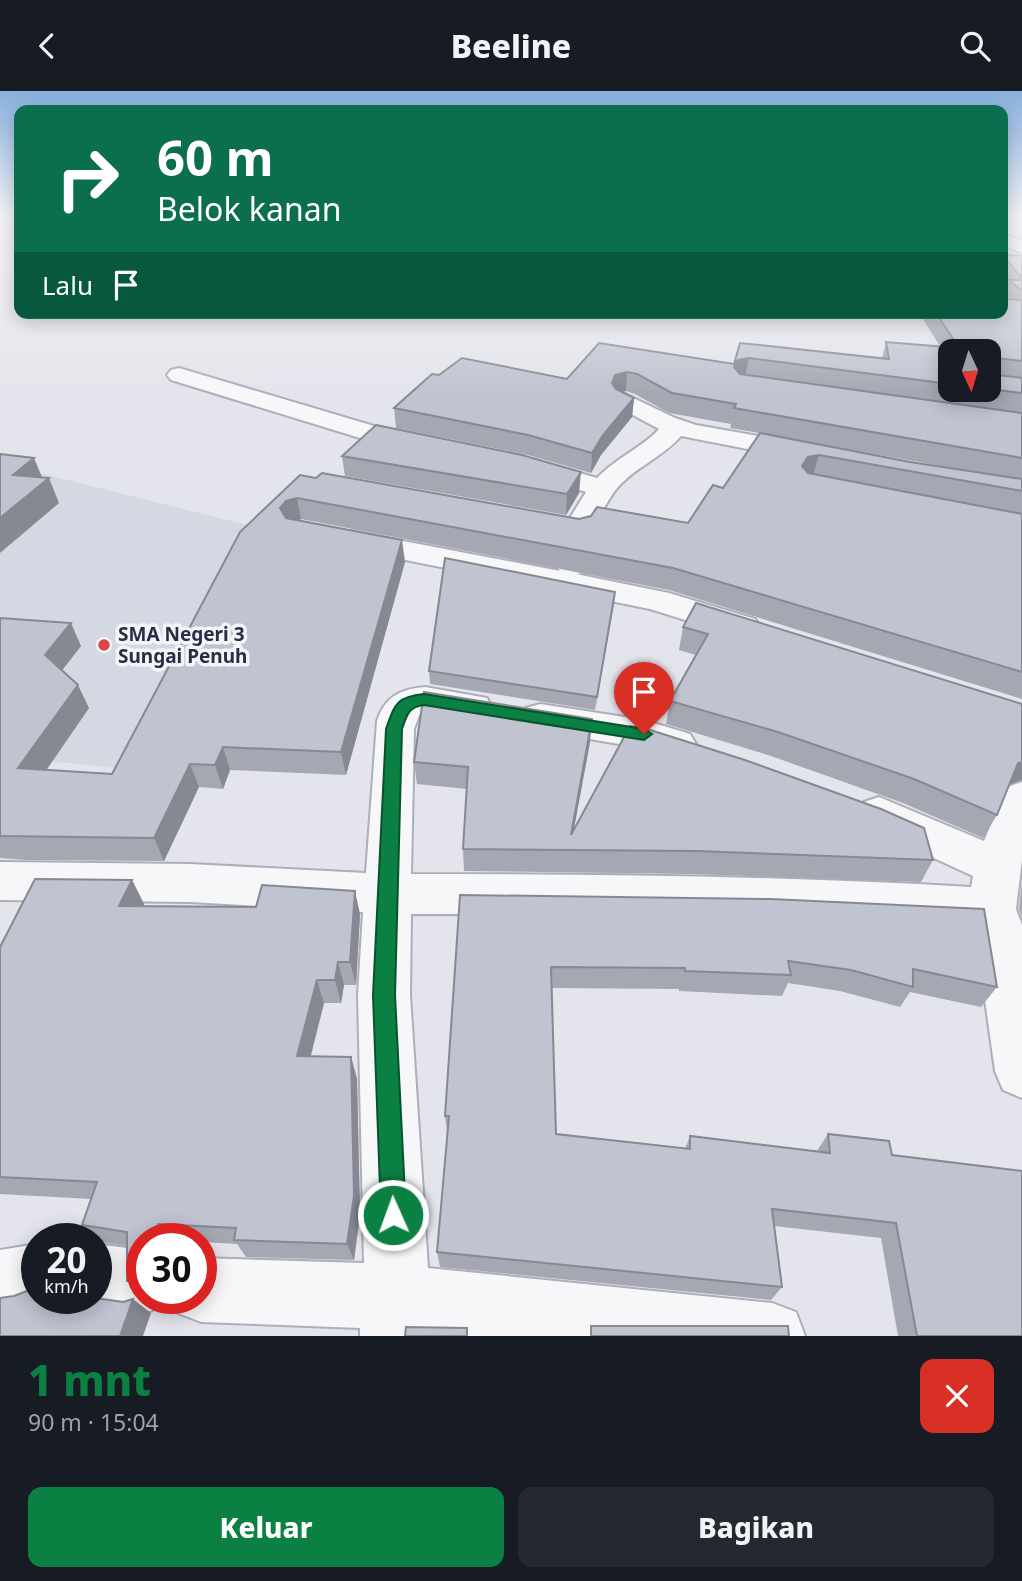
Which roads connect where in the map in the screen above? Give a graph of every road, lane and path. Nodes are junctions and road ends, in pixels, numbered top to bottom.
1 (180, 375) dead end
2 (625, 401) edge
3 (676, 426) junction
4 (442, 449) edge
5 (834, 459) edge
6 (502, 461) edge
7 (603, 488) junction
8 (316, 533) edge
9 (570, 582) junction
10 (775, 637) edge
11 (705, 754) edge
12 (1022, 798) edge
13 (839, 800) edge
14 (0, 881) edge
15 (388, 894) junction
16 (1003, 913) edge
17 (1022, 1071) edge
18 (21, 1279) edge
19 (0, 1282) edge
20 (217, 1292) edge
21 (395, 1316) edge
22 (772, 1336) edge

1 - 4 street
2 - 3 street
3 - 5 street
3 - 7 street
6 - 7 street
7 - 9 street
8 - 9 street
9 - 10 street
11 - 15 street
12 - 16 street
13 - 16 street
14 - 15 street
15 - 16 street
15 - 21 street
16 - 17 street
18 - 19 street
20 - 21 street
21 - 22 street

